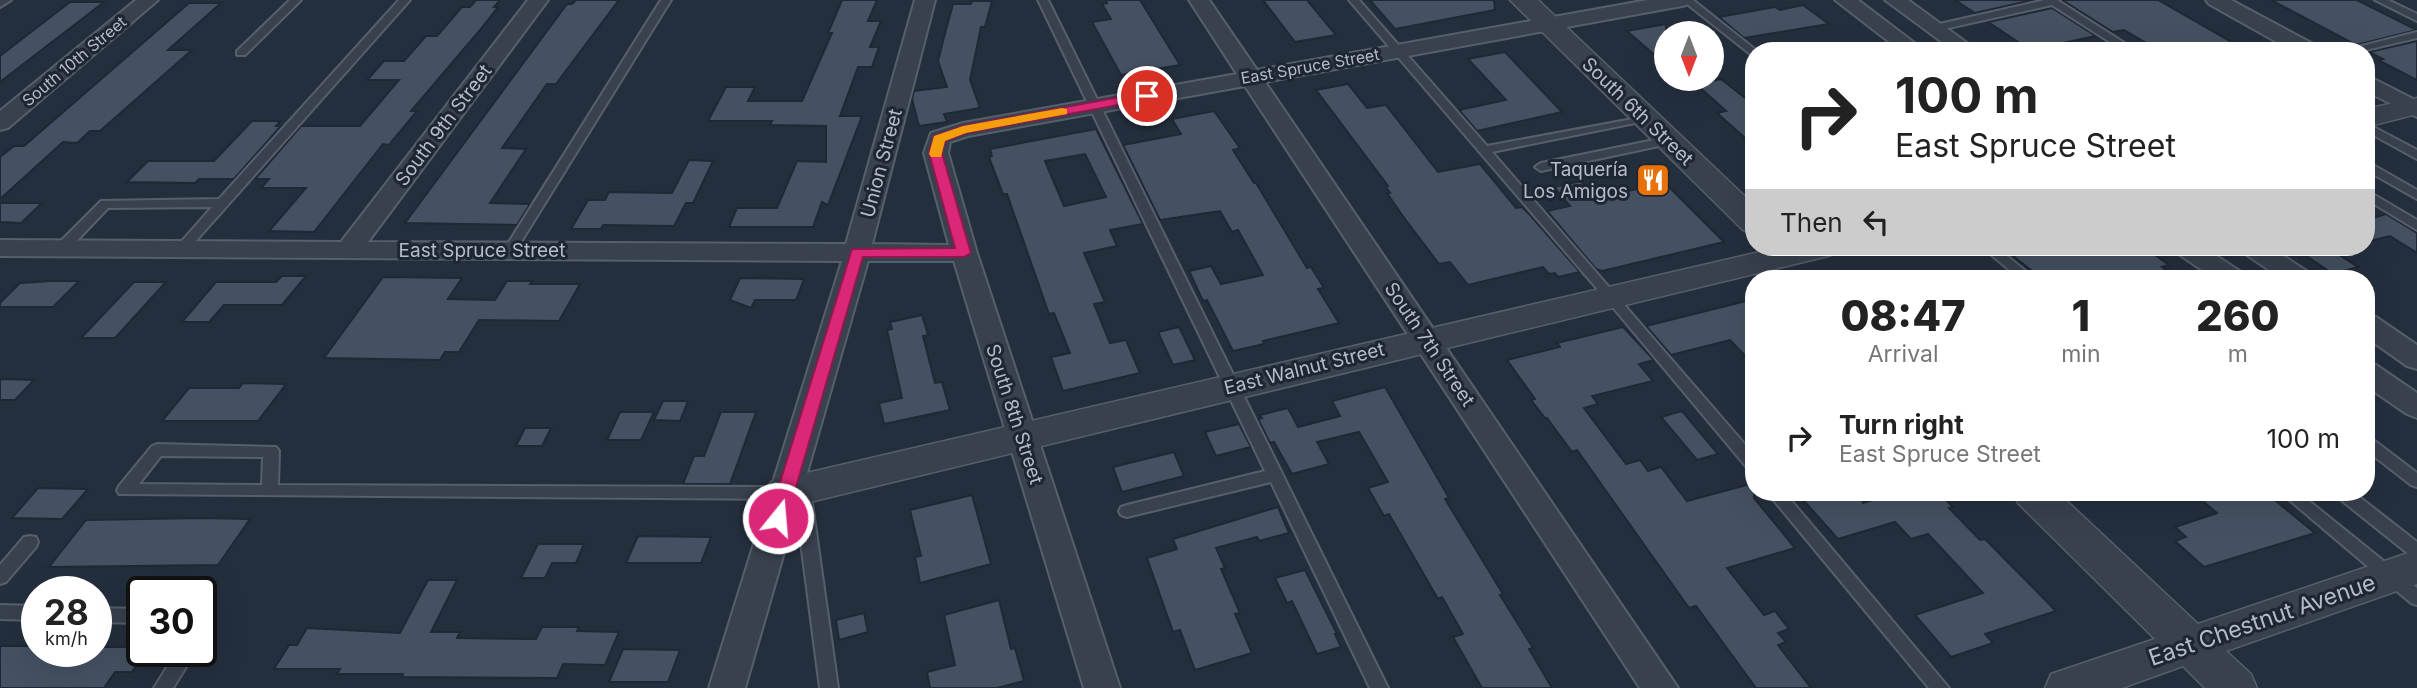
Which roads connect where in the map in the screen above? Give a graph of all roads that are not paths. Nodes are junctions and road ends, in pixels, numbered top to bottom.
1 (6, 0) edge
2 (148, 0) edge
3 (296, 0) edge
4 (405, 0) edge
5 (538, 0) edge
6 (666, 0) edge
7 (925, 0) edge
8 (1043, 0) edge
9 (1199, 0) edge
10 (1354, 0) edge
11 (1523, 0) edge
12 (1685, 0) edge
13 (1846, 0) edge
14 (1895, 0) edge
15 (2216, 0) edge
16 (2380, 0) edge
17 (2051, 1) edge
18 (0, 4) edge
19 (2417, 18) edge
20 (1547, 24) junction
21 (1935, 28) junction
22 (2417, 35) edge
23 (1903, 42) edge
24 (1955, 42) edge
25 (2117, 42) edge
26 (2293, 42) edge
27 (2375, 45) edge
28 (1745, 47) edge
29 (1397, 51) junction
30 (241, 53) dead end
31 (1251, 77) junction
32 (2375, 87) edge
33 (1095, 106) junction
34 (2415, 108) edge
35 (2375, 116) edge
36 (1644, 118) junction
37 (0, 123) edge
38 (2375, 131) edge
39 (939, 138) joint
40 (1669, 141) junction
41 (1484, 150) junction
42 (2417, 155) edge
43 (1541, 167) dead end
44 (2375, 170) edge
45 (2417, 195) edge
46 (2375, 200) edge
47 (222, 203) junction
48 (1745, 214) edge
49 (2417, 226) edge
50 (11, 248) edge
51 (61, 248) junction
52 (181, 248) junction
53 (349, 249) junction
54 (510, 250) junction
55 (857, 253) junction
56 (964, 253) junction
57 (1999, 256) edge
58 (2199, 256) edge
59 (2266, 256) edge
60 (1792, 260) edge
61 (0, 269) edge
62 (2017, 270) edge
63 (2220, 270) edge
64 (2287, 270) edge
65 (1611, 296) junction
66 (2375, 330) edge
67 (1427, 339) junction
68 (2417, 359) edge
69 (2375, 378) edge
70 (1231, 386) junction
71 (2417, 407) edge
72 (1022, 436) junction
73 (2375, 449) edge
74 (1745, 455) edge
75 (1275, 475) junction
76 (2417, 481) edge
77 (270, 491) junction
78 (794, 491) junction
79 (1783, 501) edge
80 (2041, 501) edge
81 (2302, 501) edge
82 (2350, 501) edge
83 (1127, 511) dead end
84 (30, 542) dead end
85 (2410, 573) edge
86 (0, 577) edge
87 (0, 612) edge
88 (21, 613) edge
89 (2191, 645) junction
90 (177, 667) edge
91 (163, 688) edge
92 (727, 688) edge
93 (829, 688) edge
94 (1102, 688) edge
95 (1379, 688) edge
96 (1660, 688) edge
97 (1940, 688) edge
98 (2067, 688) edge
99 (2235, 688) edge

1 - 18 lane
2 - 37 street, South 10th Street
3 - 30 lane
4 - 47 lane
5 - 53 street, South 9th Street
6 - 54 lane
7 - 55 street, Union Street
8 - 33 lane
9 - 31 street, South 7th Street
10 - 29 lane
11 - 20 street, South 6th Street
12 - 20 street, East Spruce Street
12 - 28 lane
13 - 23 street
14 - 21 street
15 - 26 street
16 - 19 lane
17 - 21 lane
17 - 25 lane
20 - 29 street, East Spruce Street
20 - 36 street, South 6th Street
21 - 24 street
22 - 27 lane
29 - 31 street, East Spruce Street
29 - 41 lane
31 - 33 street, East Spruce Street
31 - 67 street, South 7th Street
32 - 34 street
33 - 39 street, East Spruce Street
33 - 70 lane
34 - 35 street
36 - 40 street, South 6th Street
36 - 41 lane
38 - 42 lane
39 - 56 street, South 8th Street
40 - 43 lane
40 - 48 street, South 6th Street
41 - 65 lane
44 - 45 lane
46 - 49 lane
47 - 51 lane
47 - 52 lane
50 - 51 street, East Spruce Street
50 - 61 street
51 - 52 street, East Spruce Street
52 - 53 street, East Spruce Street
53 - 54 street, East Spruce Street
54 - 55 street, East Spruce Street
55 - 56 street, East Spruce Street
55 - 78 street, Union Street
56 - 72 street, South 8th Street
57 - 62 lane
58 - 63 street
59 - 64 street
60 - 65 street, East Walnut Street
65 - 67 street, East Walnut Street
65 - 74 lane
66 - 68 street
67 - 70 street, East Walnut Street
67 - 96 street, South 7th Street
69 - 71 street
70 - 72 street, East Walnut Street
70 - 75 lane
72 - 78 street, East Walnut Street
72 - 94 street, South 8th Street
73 - 76 lane
75 - 83 lane
75 - 95 lane
77 - 77 lane
77 - 78 lane
78 - 92 street, Union Street
78 - 93 lane
79 - 97 lane
80 - 89 street
81 - 85 lane
82 - 85 lane
84 - 86 lane
85 - 89 street, East Chestnut Avenue
87 - 88 lane
89 - 98 street, East Chestnut Avenue
89 - 99 street
90 - 91 lane

